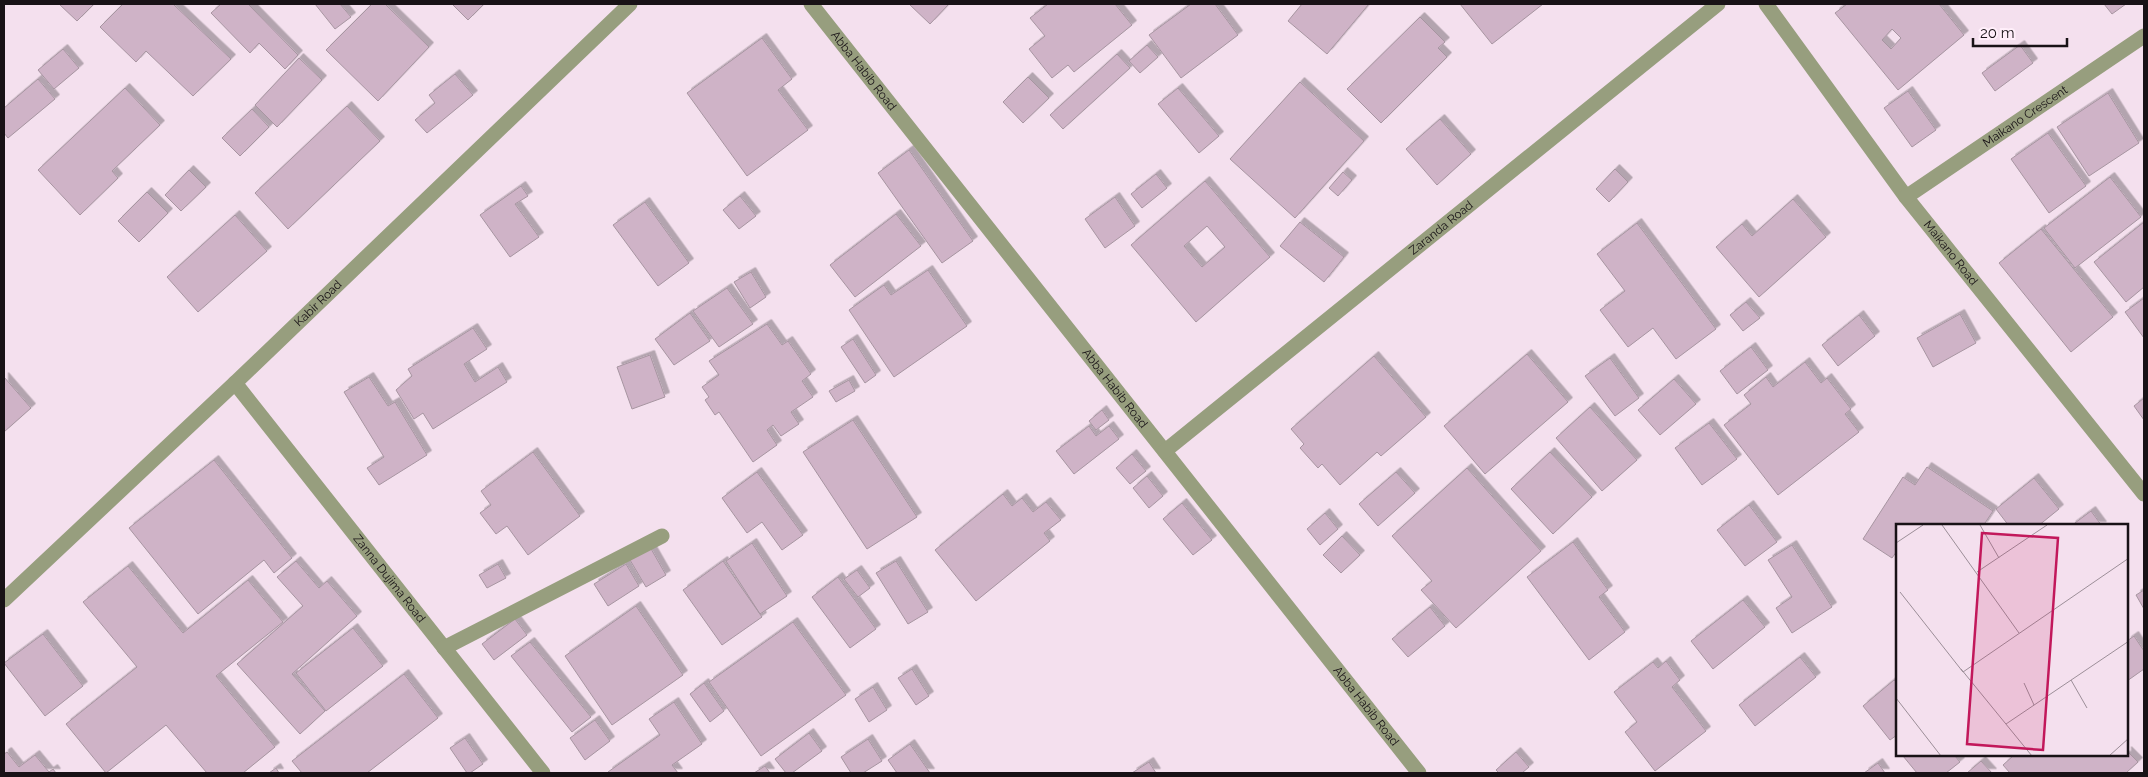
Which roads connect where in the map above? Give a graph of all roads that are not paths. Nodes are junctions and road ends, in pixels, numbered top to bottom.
1 (630, 4) edge
2 (811, 4) edge
3 (1718, 4) edge
4 (1766, 4) edge
5 (2144, 36) edge
6 (1906, 197) junction
7 (235, 383) junction
8 (1165, 451) junction
9 (2144, 494) edge
10 (662, 536) dead end
11 (4, 600) edge
12 (444, 648) junction
13 (543, 773) edge
14 (1419, 773) edge

1 - 7 street, Kabir Road
2 - 8 street, Abba Habib Road
3 - 8 street, Zaranda Road
4 - 6 street, Maikano Road
5 - 6 street, Maikano Crescent
6 - 9 street, Maikano Road
7 - 11 street, Kabir Road
7 - 12 street, Zanna Dujima Road
8 - 14 street, Abba Habib Road
10 - 12 street
12 - 13 street, Zanna Dujima Road

